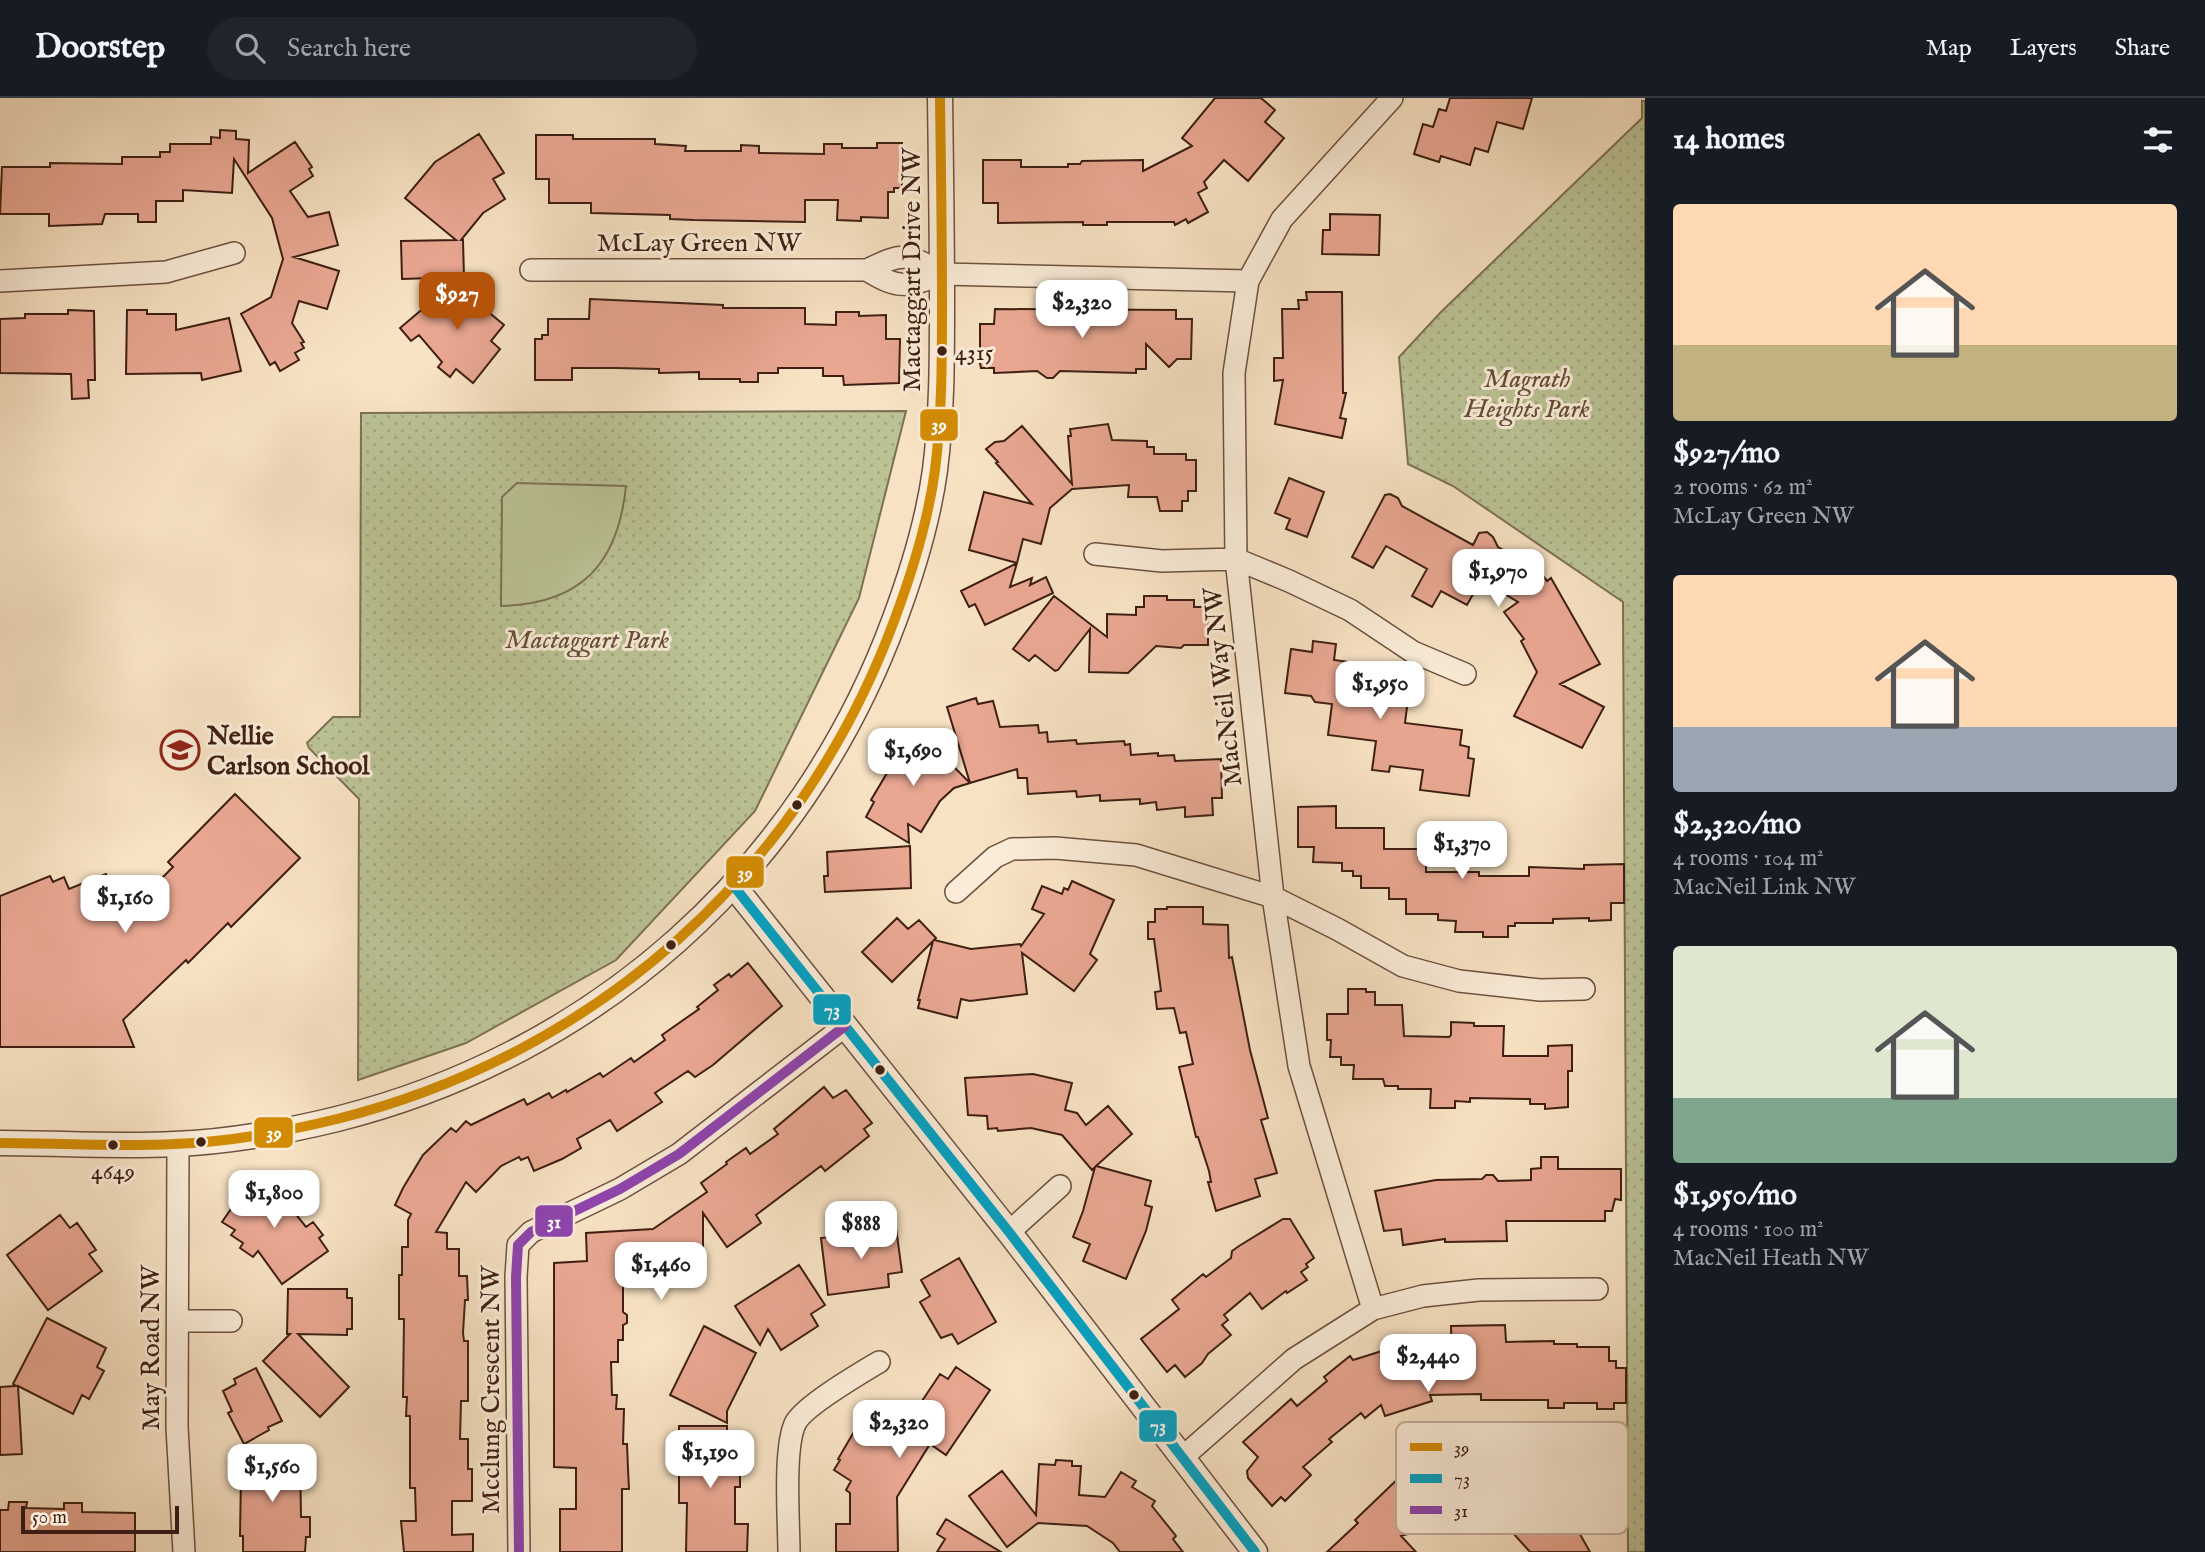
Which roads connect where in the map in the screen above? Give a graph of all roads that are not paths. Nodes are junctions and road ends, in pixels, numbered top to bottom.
1 (940, 98) edge
2 (1392, 98) edge
3 (234, 253) dead end
4 (531, 270) dead end
5 (942, 274) junction
6 (0, 281) edge
7 (1248, 281) junction
8 (1096, 554) dead end
9 (1237, 559) junction
10 (1465, 674) dead end
11 (733, 885) junction
12 (957, 892) dead end
13 (1273, 897) junction
14 (1584, 989) dead end
15 (845, 1026) junction
16 (0, 1143) edge
17 (178, 1144) junction
18 (1060, 1186) dead end
19 (1009, 1232) junction
20 (1597, 1289) dead end
21 (1373, 1309) junction
22 (178, 1321) junction
23 (231, 1321) dead end
24 (878, 1362) dead end
25 (1183, 1457) junction
26 (184, 1552) edge
27 (519, 1552) edge
28 (789, 1552) edge
29 (1255, 1552) edge

1 - 5 street, Mactaggart Drive NW
2 - 7 street, MacNeil Way NW
3 - 6 street
4 - 5 street, McLay Green NW
5 - 7 street
5 - 11 street, Mactaggart Drive NW
7 - 9 street, MacNeil Way NW
8 - 9 street
9 - 10 street
9 - 13 street, MacNeil Way NW
11 - 15 street
11 - 17 street, Mactaggart Drive NW
12 - 13 street
13 - 14 street
13 - 21 street, MacNeil Way NW
15 - 19 street
15 - 27 street, Mcclung Crescent NW
16 - 17 street, Mactaggart Drive NW
17 - 22 street, May Road NW
18 - 19 street
19 - 25 street
20 - 21 street
21 - 25 street
22 - 23 street
22 - 26 street, May Road NW
24 - 28 street
25 - 29 street

